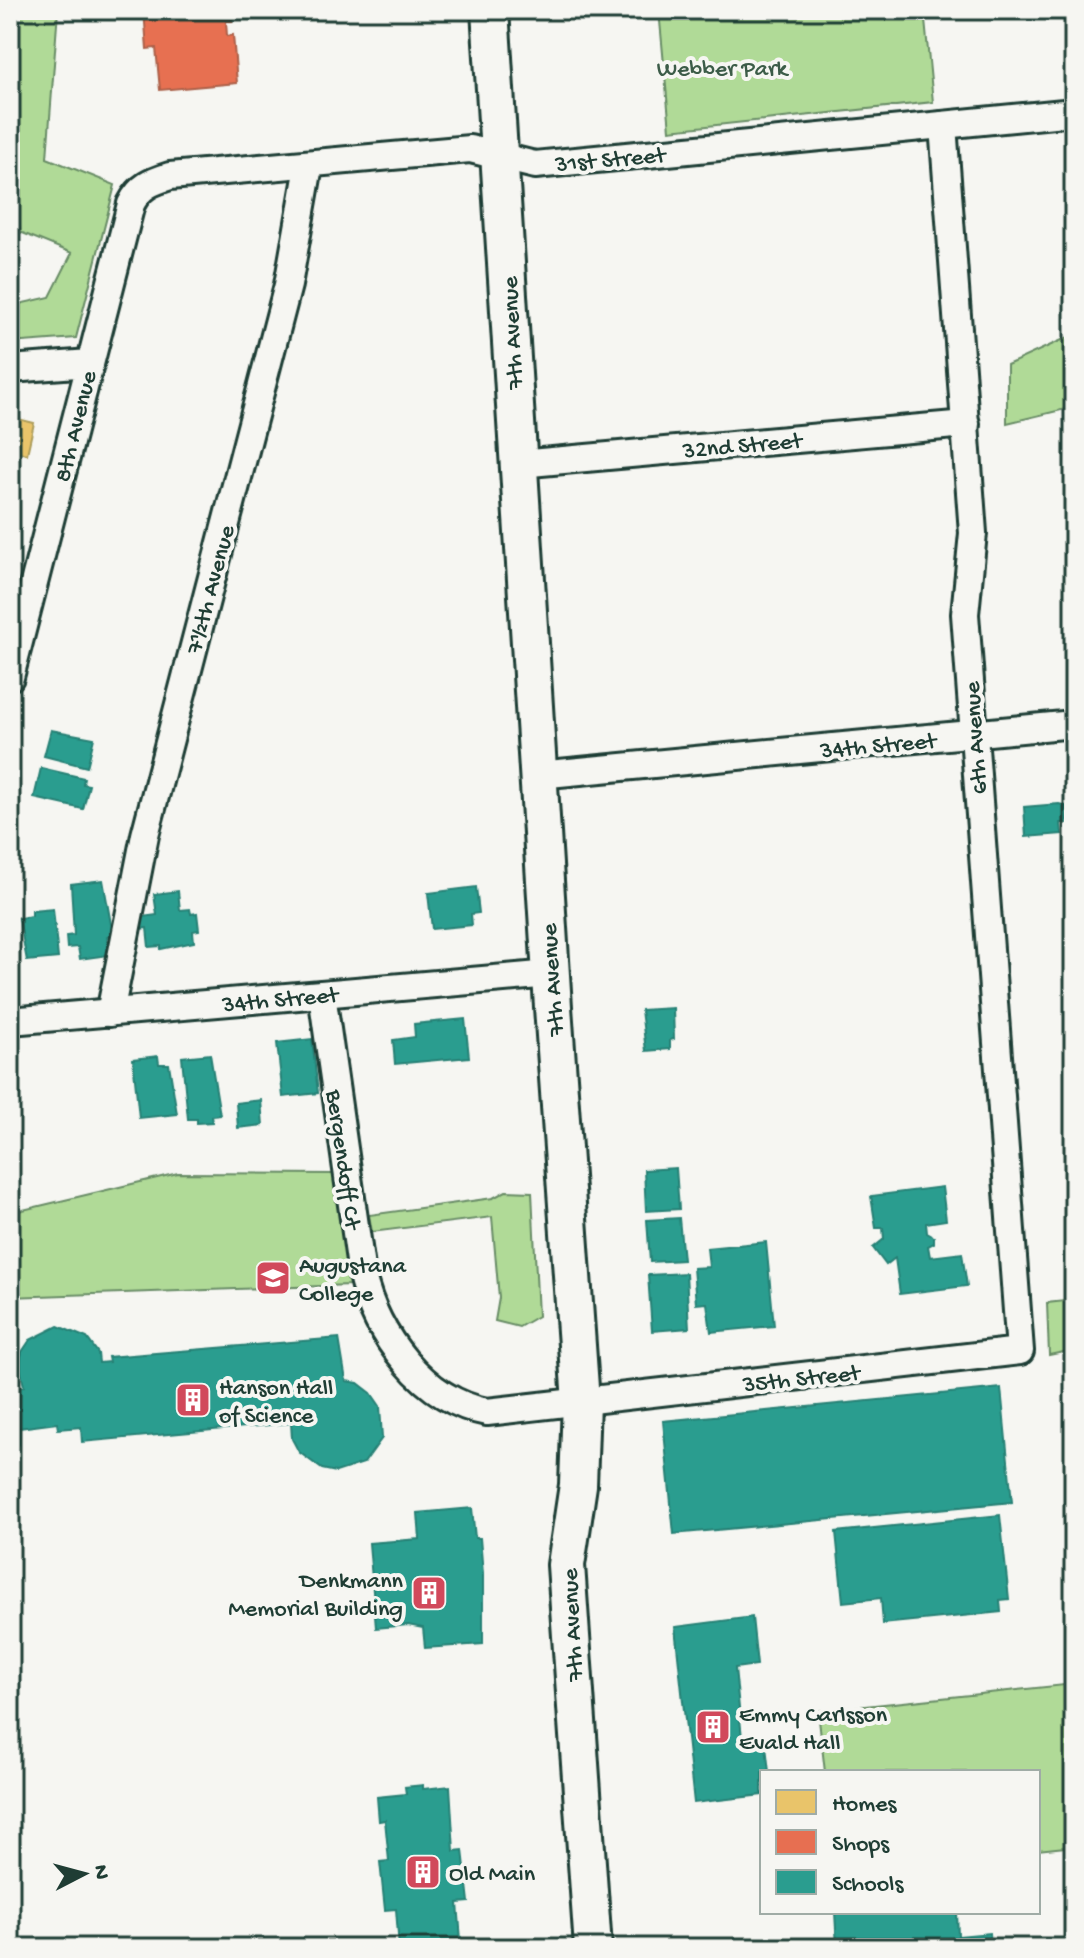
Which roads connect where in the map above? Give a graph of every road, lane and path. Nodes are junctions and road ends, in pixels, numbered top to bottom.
1 (490, 10) edge
2 (1074, 112) edge
3 (943, 125) junction
4 (501, 157) junction
5 (309, 166) junction
6 (149, 183) joint
7 (90, 363) junction
8 (10, 369) edge
9 (966, 424) junction
10 (519, 464) junction
11 (10, 677) edge
12 (1074, 724) edge
13 (974, 735) junction
14 (538, 775) junction
15 (551, 974) junction
16 (322, 994) junction
17 (110, 1013) junction
18 (10, 1021) edge
19 (1020, 1351) joint
20 (581, 1402) junction
21 (593, 1948) edge

1 - 4 street, 7th Avenue
2 - 3 street, 31st Street
3 - 4 street, 31st Street
3 - 9 street, 6th Avenue
4 - 5 street, 31st Street
4 - 10 street, 7th Avenue
5 - 6 street, 31st Street
5 - 17 street, 7½th Avenue
6 - 7 street, 8th Avenue
7 - 8 street
7 - 11 street, 8th Avenue
9 - 10 street, 32nd Street
9 - 13 street, 6th Avenue
10 - 14 street, 7th Avenue
12 - 13 street, 34th Street
13 - 14 street, 34th Street
13 - 19 street, 6th Avenue
14 - 15 street, 7th Avenue
15 - 16 street, 34th Street
15 - 20 street, 7th Avenue
16 - 17 street, 34th Street
16 - 20 street, Bergendoff Ct
17 - 18 street, 34th Street
19 - 20 street, 35th Street
20 - 21 street, 7th Avenue

